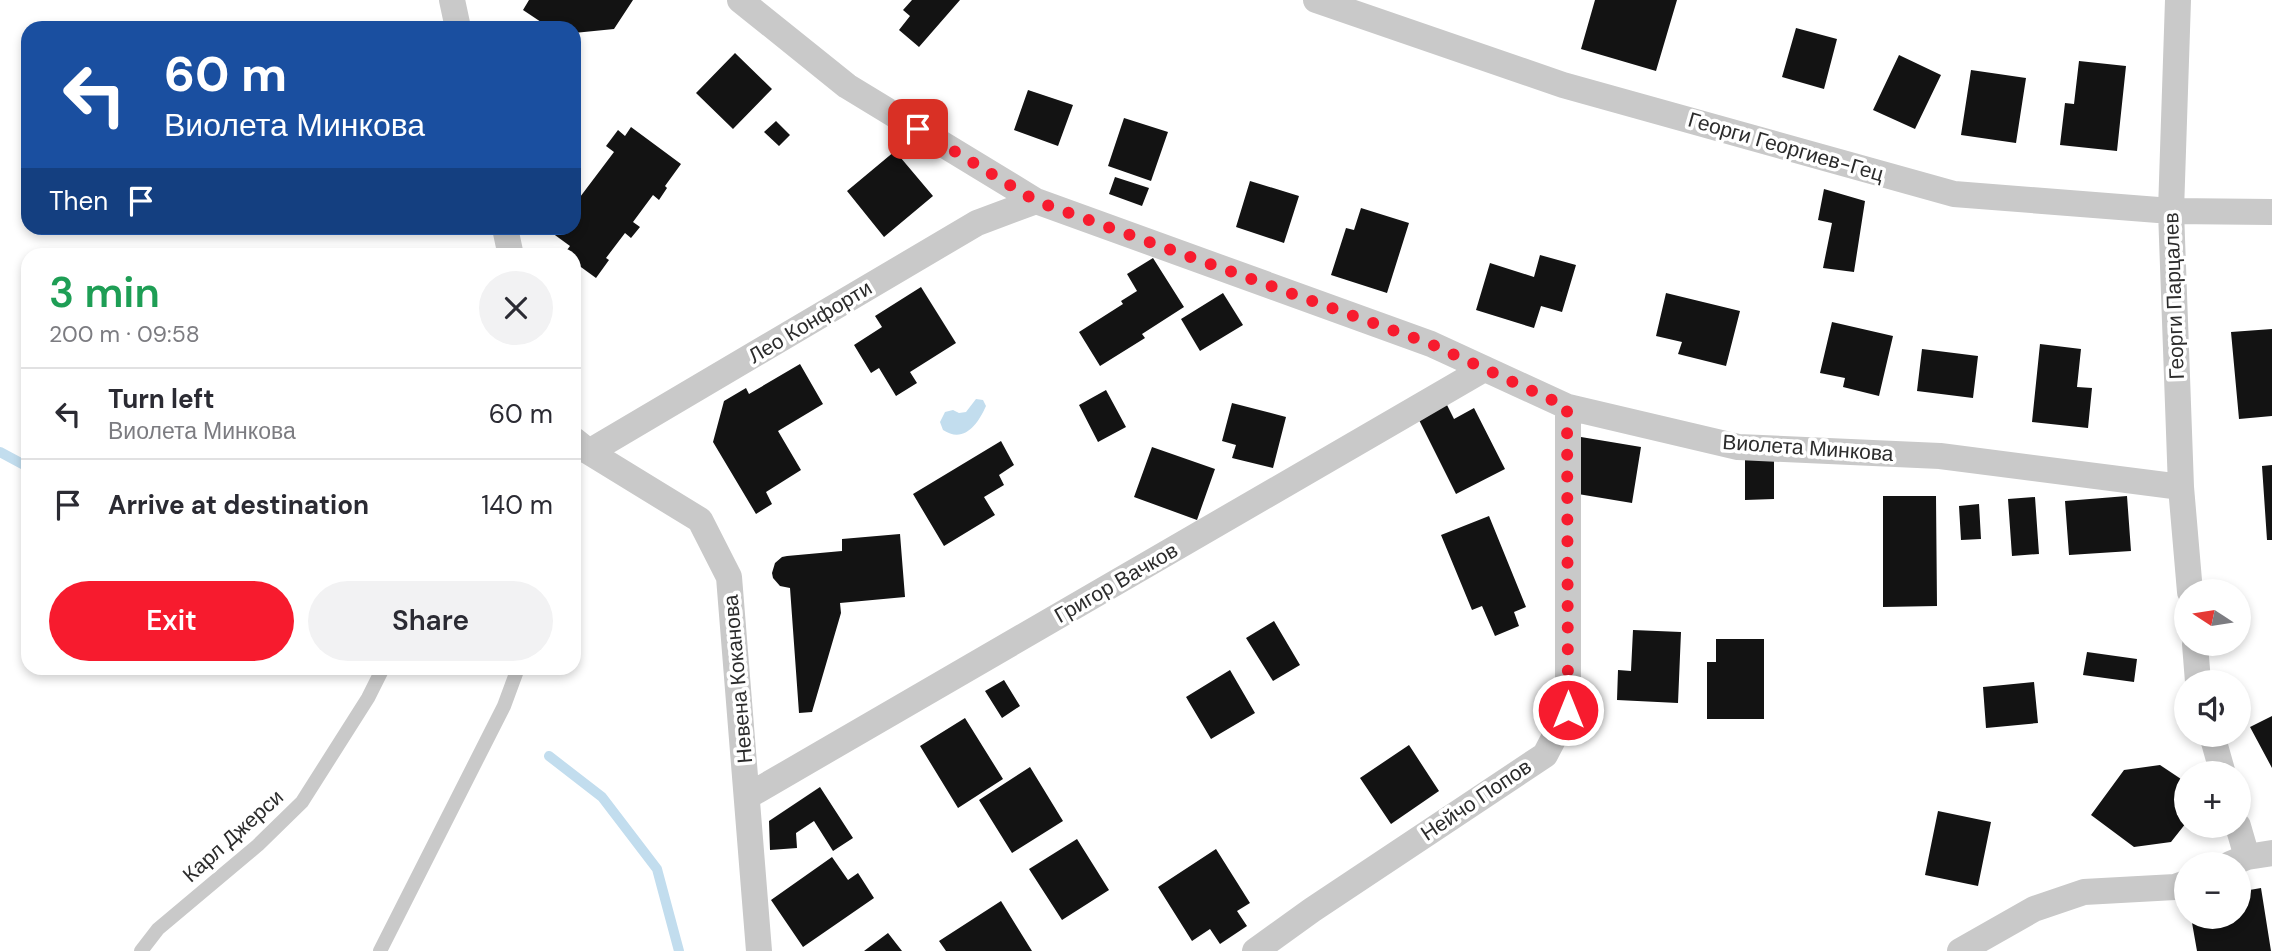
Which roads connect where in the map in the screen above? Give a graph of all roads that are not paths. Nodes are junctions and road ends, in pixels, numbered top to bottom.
1 (452, 0) edge
2 (740, 0) edge
3 (1316, 0) edge
4 (2178, 0) edge
5 (456, 21) edge
6 (1036, 201) junction
7 (2171, 211) junction
8 (2272, 212) edge
9 (1484, 369) junction
10 (1567, 407) junction
11 (581, 446) edge
12 (2181, 487) junction
13 (2189, 579) edge
14 (380, 675) edge
15 (515, 675) edge
16 (748, 796) junction
17 (2174, 887) edge
18 (141, 951) edge
19 (380, 951) edge
20 (759, 951) edge
21 (1255, 951) edge
22 (1960, 951) edge

1 - 5 street
2 - 6 street, Виолета Минкова
3 - 7 street, Георги Георгиев-Гец
4 - 7 street, Георги Парцалев
6 - 9 street, Виолета Минкова
6 - 11 street, Лео Конфорти
7 - 8 street, Георги Георгиев-Гец
7 - 12 street, Георги Парцалев
9 - 10 street, Виолета Минкова
9 - 16 street, Григор Вачков
10 - 12 street, Виолета Минкова
10 - 21 street, Нейчо Попов
11 - 16 street, Невена Коканова
12 - 13 street, Георги Парцалев
14 - 18 lane, Карл Джерси
15 - 19 lane
16 - 20 street, Невена Коканова
17 - 22 street

